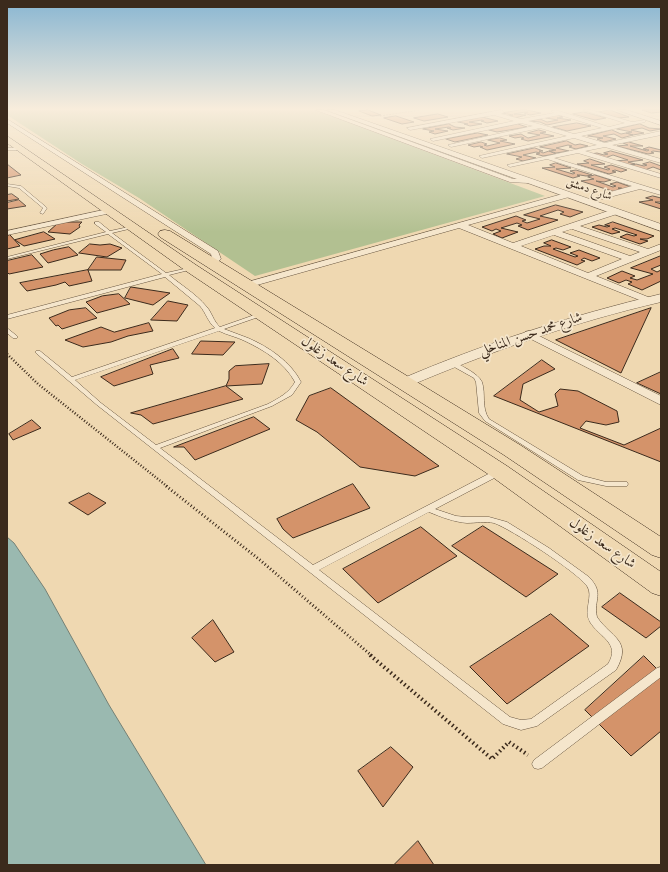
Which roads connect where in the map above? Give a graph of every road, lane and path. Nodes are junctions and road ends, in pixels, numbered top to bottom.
1 (23, 151) edge
2 (45, 151) joint
3 (435, 151) edge
4 (437, 151) edge
5 (467, 151) edge
6 (506, 151) edge
7 (577, 151) joint
8 (624, 151) edge
9 (482, 156) junction
10 (453, 157) junction
11 (548, 157) junction
12 (661, 161) edge
13 (510, 165) junction
14 (661, 176) edge
15 (517, 177) junction
16 (528, 181) junction
17 (661, 181) edge
18 (78, 183) junction
19 (7, 185) edge
20 (640, 187) junction
21 (661, 193) edge
22 (566, 195) junction
23 (598, 195) joint
24 (617, 202) dead end
25 (614, 212) junction
26 (42, 213) dead end
27 (103, 217) junction
28 (460, 225) junction
29 (571, 226) junction
30 (131, 227) junction
31 (661, 228) edge
32 (109, 232) junction
33 (553, 232) junction
34 (7, 233) edge
35 (513, 246) junction
36 (661, 247) edge
37 (648, 252) junction
38 (7, 258) edge
39 (629, 258) junction
40 (210, 263) junction
41 (190, 268) junction
42 (166, 275) junction
43 (588, 276) junction
44 (247, 285) junction
45 (655, 300) edge
46 (262, 314) junction
47 (7, 317) edge
48 (220, 329) junction
49 (7, 330) edge
50 (529, 334) junction
51 (15, 337) dead end
52 (38, 352) dead end
53 (7, 354) edge
54 (451, 363) junction
55 (70, 380) junction
56 (404, 383) junction
57 (661, 401) edge
58 (156, 448) junction
59 (499, 471) junction
60 (624, 484) dead end
61 (429, 509) junction
62 (661, 549) edge
63 (313, 569) junction
64 (661, 586) edge
65 (661, 671) edge
66 (538, 764) joint

1 - 18 main road, شارع سعد زغلول
2 - 18 main road, شارع سعد زغلول
2 - 40 street
3 - 10 street
4 - 10 street, شارع دمشق
5 - 9 street
6 - 9 street
7 - 11 street
7 - 14 street
8 - 12 street
9 - 13 street
10 - 15 street, شارع دمشق
10 - 16 street
11 - 13 street
11 - 20 street
13 - 15 street
15 - 16 street, شارع دمشق
16 - 22 street, شارع دمشق
17 - 20 street
18 - 27 main road, شارع سعد زغلول
18 - 40 main road, شارع سعد زغلول
19 - 26 lane
20 - 21 street
20 - 23 street
22 - 25 street, شارع دمشق
22 - 28 street
23 - 24 street, شارع دمشق
25 - 29 street
25 - 31 street, شارع دمشق
27 - 30 main road, شارع سعد زغلول
27 - 32 lane
27 - 34 street
28 - 35 street
28 - 44 street
29 - 33 street
29 - 37 street
30 - 32 lane
30 - 41 main road, شارع سعد زغلول
32 - 38 lane
32 - 42 lane
33 - 35 street
33 - 39 street
35 - 43 street
36 - 37 street
37 - 39 street
39 - 43 street
40 - 44 main road, شارع سعد زغلول
41 - 42 lane
41 - 46 main road, شارع سعد زغلول
42 - 47 lane
42 - 48 lane
43 - 45 street
44 - 56 main road, شارع سعد زغلول
45 - 50 street, شارع محمد حسن المناخلي
46 - 48 lane
46 - 59 main road, شارع سعد زغلول
48 - 55 lane
48 - 58 lane
49 - 51 lane
50 - 54 street, شارع محمد حسن المناخلي
50 - 57 street
52 - 55 lane
53 - 66 path
54 - 56 street, شارع محمد حسن المناخلي
54 - 60 lane
55 - 58 lane
56 - 62 main road, شارع سعد زغلول
58 - 63 lane
59 - 61 lane
59 - 64 main road, شارع سعد زغلول
61 - 63 lane
61 - 63 lane
65 - 66 lane

